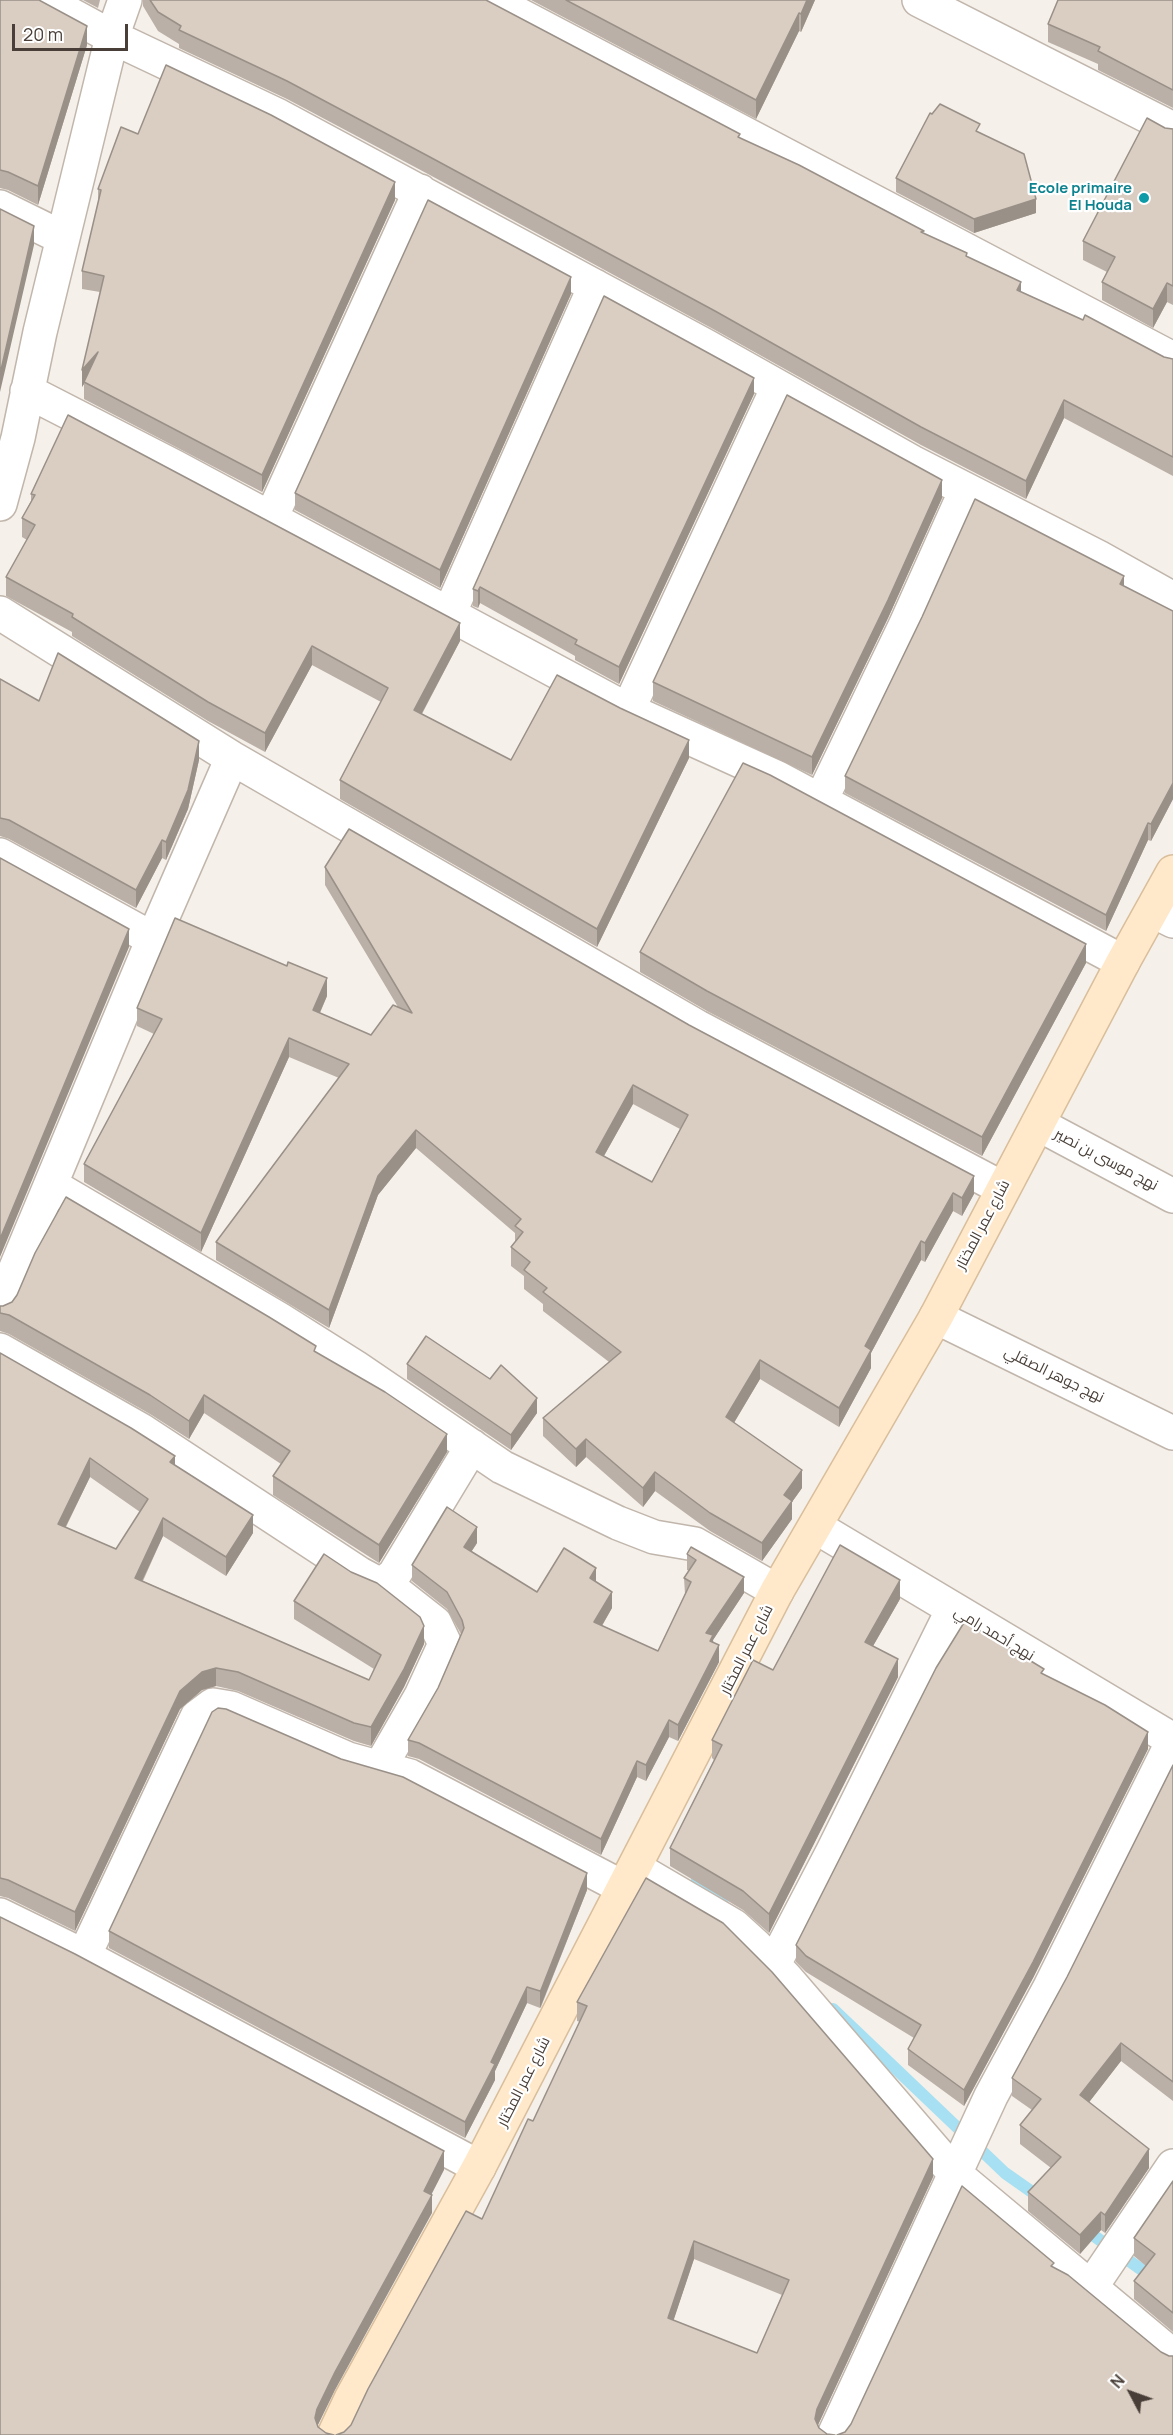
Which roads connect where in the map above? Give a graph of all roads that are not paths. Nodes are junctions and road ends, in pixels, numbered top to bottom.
1 (44, 0) edge
2 (125, 0) edge
3 (491, 0) edge
4 (919, 0) edge
5 (112, 38) junction
6 (1173, 129) edge
7 (420, 191) junction
8 (0, 207) edge
9 (63, 238) junction
10 (595, 286) junction
11 (1173, 358) edge
12 (778, 387) junction
13 (27, 391) junction
14 (9, 434) edge
15 (966, 490) junction
16 (0, 504) edge
17 (271, 518) junction
18 (1173, 599) edge
19 (0, 612) edge
20 (449, 614) junction
21 (628, 710) junction
22 (232, 758) junction
23 (821, 800) junction
24 (0, 855) edge
25 (1173, 872) edge
26 (1163, 916) edge
27 (153, 939) junction
28 (1123, 962) junction
29 (1038, 1124) junction
30 (51, 1185) junction
31 (1002, 1188) junction
32 (1173, 1196) edge
33 (0, 1306) edge
34 (936, 1317) junction
35 (0, 1350) edge
36 (1173, 1433) edge
37 (472, 1446) junction
38 (816, 1527) junction
39 (384, 1583) junction
40 (777, 1591) junction
41 (953, 1609) junction
42 (1173, 1741) edge
43 (379, 1769) junction
44 (629, 1878) junction
45 (0, 1915) edge
46 (84, 1956) junction
47 (774, 1964) junction
48 (1173, 2166) edge
49 (480, 2167) junction
50 (955, 2174) junction
51 (1091, 2287) junction
52 (1173, 2356) edge
53 (334, 2435) edge
54 (834, 2435) edge

1 - 5 street
2 - 5 street
3 - 11 street
4 - 6 street
5 - 7 street
5 - 9 street
7 - 10 street
7 - 17 street
8 - 9 street
9 - 13 street
10 - 12 street
10 - 20 street
12 - 15 street
12 - 21 street
13 - 14 street
13 - 17 street
14 - 16 street
15 - 18 street
15 - 23 street
17 - 20 street
19 - 22 street
20 - 21 street
21 - 23 street
22 - 27 street
22 - 31 street
23 - 28 street
24 - 27 street
25 - 26 street, شارع عمر المختار
26 - 28 street, شارع عمر المختار
27 - 30 street
28 - 29 street, شارع عمر المختار
29 - 31 street, شارع عمر المختار
29 - 32 street, نهج موسى بن نصير
30 - 33 street
30 - 37 street
31 - 34 street, شارع عمر المختار
34 - 36 street, نهج جوهر الصقلي
34 - 38 street, شارع عمر المختار
35 - 39 street
37 - 39 street
37 - 40 street
38 - 40 street, شارع عمر المختار
38 - 41 street, نهج أحمد رامي
39 - 43 street
40 - 44 street, شارع عمر المختار
41 - 42 street, نهج أحمد رامي
41 - 47 street
42 - 50 street
43 - 44 street
43 - 46 street
44 - 47 street
44 - 49 street, شارع عمر المختار
45 - 46 street
46 - 49 street
47 - 50 street
48 - 51 street
49 - 53 street, شارع عمر المختار
50 - 51 street
50 - 54 street
51 - 52 street

